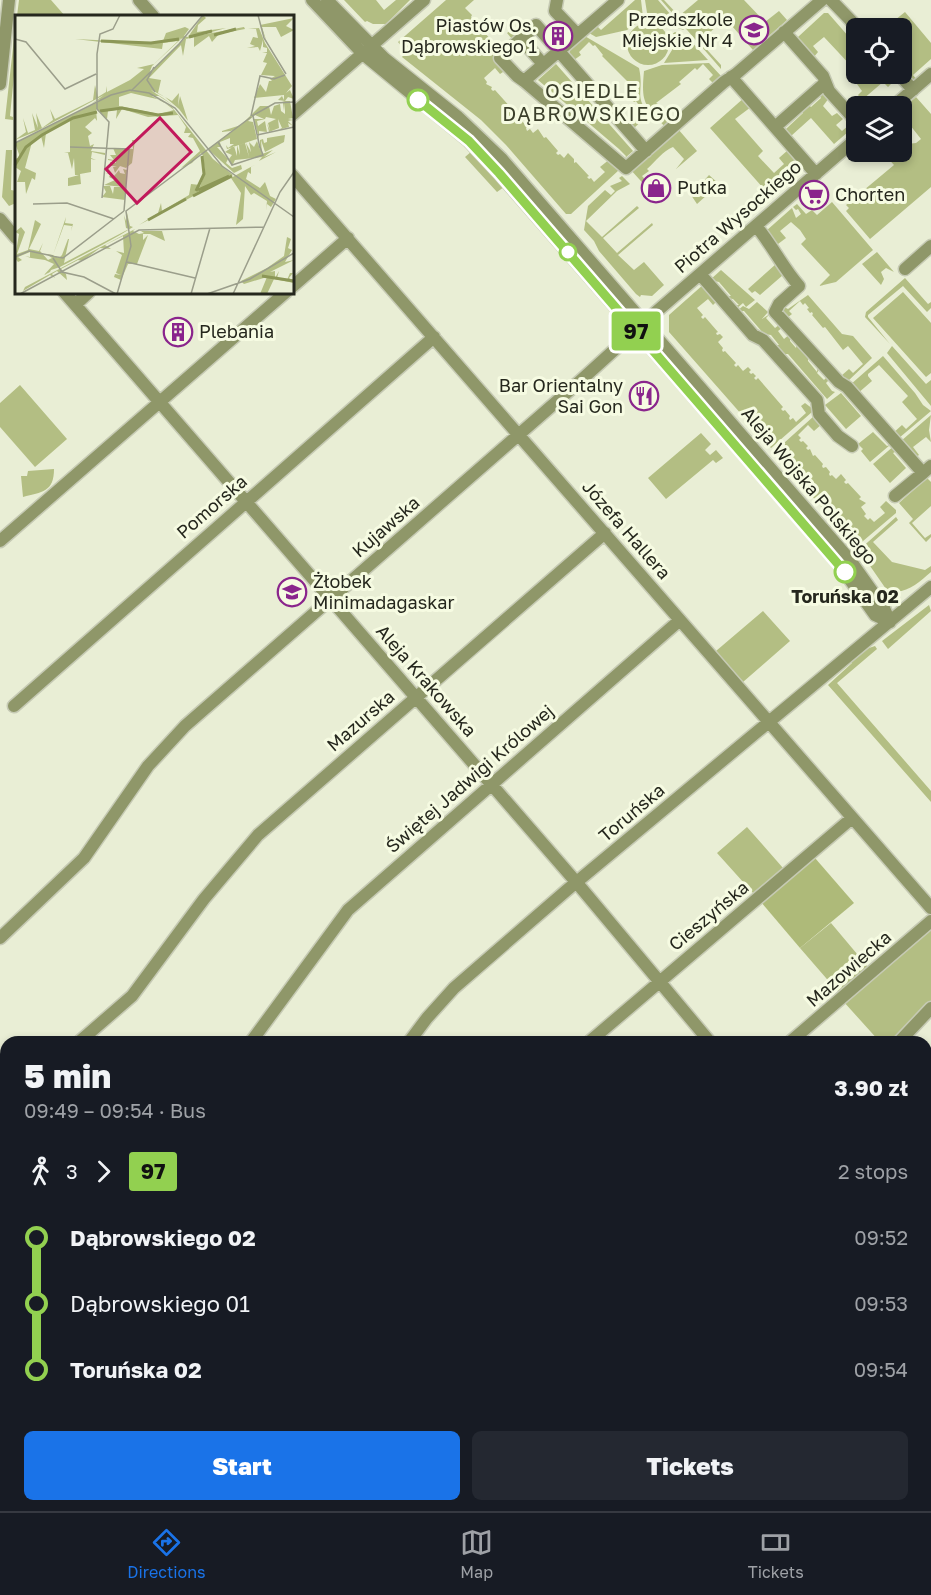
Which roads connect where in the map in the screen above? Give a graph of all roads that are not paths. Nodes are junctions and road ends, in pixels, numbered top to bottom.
1 (9, 0) edge
2 (139, 0) edge
3 (312, 0) edge
4 (327, 0) edge
5 (424, 0) edge
6 (557, 0) edge
7 (618, 0) edge
8 (822, 0) edge
9 (831, 0) edge
10 (152, 15) edge
11 (848, 18) edge
12 (784, 32) junction
13 (577, 34) junction
14 (521, 39) junction
15 (367, 50) junction
16 (559, 50) junction
17 (543, 64) junction
18 (931, 74) edge
19 (731, 77) junction
20 (524, 81) junction
21 (825, 83) junction
22 (0, 84) edge
23 (907, 84) edge
24 (913, 90) junction
25 (906, 96) edge
26 (846, 109) edge
27 (294, 113) edge
28 (775, 127) junction
29 (846, 148) edge
30 (646, 151) junction
31 (816, 174) junction
32 (294, 178) edge
33 (0, 219) edge
34 (756, 226) junction
35 (10, 235) edge
36 (348, 238) junction
37 (931, 246) edge
38 (904, 269) dead end
39 (700, 274) junction
40 (294, 285) edge
41 (66, 294) edge
42 (87, 294) edge
43 (284, 294) edge
44 (75, 305) junction
45 (640, 327) junction
46 (434, 337) junction
47 (160, 403) junction
48 (519, 434) junction
49 (852, 447) dead end
50 (927, 470) edge
51 (895, 496) dead end
52 (245, 501) junction
53 (605, 532) junction
54 (0, 541) edge
55 (931, 587) edge
56 (330, 599) junction
57 (680, 620) junction
58 (890, 622) junction
59 (416, 697) junction
60 (14, 706) dead end
61 (769, 722) junction
62 (492, 785) junction
63 (852, 818) junction
64 (577, 883) junction
65 (931, 908) edge
66 (931, 921) edge
67 (0, 938) edge
68 (660, 982) junction
69 (931, 1008) edge
70 (87, 1036) edge
71 (255, 1036) edge
72 (414, 1036) edge
73 (596, 1036) edge
74 (705, 1036) edge
75 (797, 1036) edge
76 (905, 1036) edge

1 - 22 street
2 - 10 street
3 - 15 street, Aleja Wojska Polskiego
4 - 15 street, Aleja Wojska Polskiego
5 - 15 street
6 - 13 street
7 - 13 street
8 - 12 street
9 - 11 street
12 - 19 street
12 - 21 street
13 - 16 street
14 - 16 street
14 - 17 street
14 - 20 street
15 - 27 street
15 - 45 street, Aleja Wojska Polskiego
16 - 17 street
16 - 30 street
17 - 20 street
18 - 24 street
19 - 28 street
19 - 30 street
20 - 30 street
21 - 26 street
21 - 28 street
23 - 24 street
24 - 25 street
28 - 31 street
29 - 31 street, Piotra Wysockiego
31 - 34 street, Piotra Wysockiego
32 - 36 street, Józefa Hallera
33 - 35 street
34 - 39 street, Piotra Wysockiego
34 - 50 street
36 - 40 street
36 - 46 street, Józefa Hallera
37 - 38 street
39 - 45 street, Piotra Wysockiego
39 - 49 street
41 - 44 street, Aleja Krakowska
42 - 44 street
43 - 47 street
44 - 47 street, Aleja Krakowska
45 - 48 street, Kujawska
45 - 58 street, Aleja Wojska Polskiego
46 - 48 street, Józefa Hallera
46 - 52 street, Pomorska
47 - 52 street, Aleja Krakowska
47 - 54 street
48 - 53 street, Józefa Hallera
48 - 56 street, Kujawska
50 - 51 street
52 - 56 street, Aleja Krakowska
52 - 60 street, Pomorska
53 - 57 street, Józefa Hallera
53 - 59 street, Mazurska
55 - 58 street, Toruńska
56 - 59 street, Aleja Krakowska
56 - 67 street, Kujawska
57 - 61 street, Józefa Hallera
57 - 62 street, Świętej Jadwigi Królowej
58 - 61 street, Toruńska
59 - 62 street, Aleja Krakowska
59 - 70 street, Mazurska
61 - 63 street, Józefa Hallera
61 - 64 street, Toruńska
62 - 64 street, Aleja Krakowska
62 - 71 street, Świętej Jadwigi Królowej
63 - 65 street, Józefa Hallera
63 - 68 street, Cieszyńska
64 - 68 street, Aleja Krakowska
64 - 72 street, Toruńska
66 - 75 street, Mazowiecka
68 - 73 street, Cieszyńska
68 - 74 street, Aleja Krakowska
69 - 76 street

